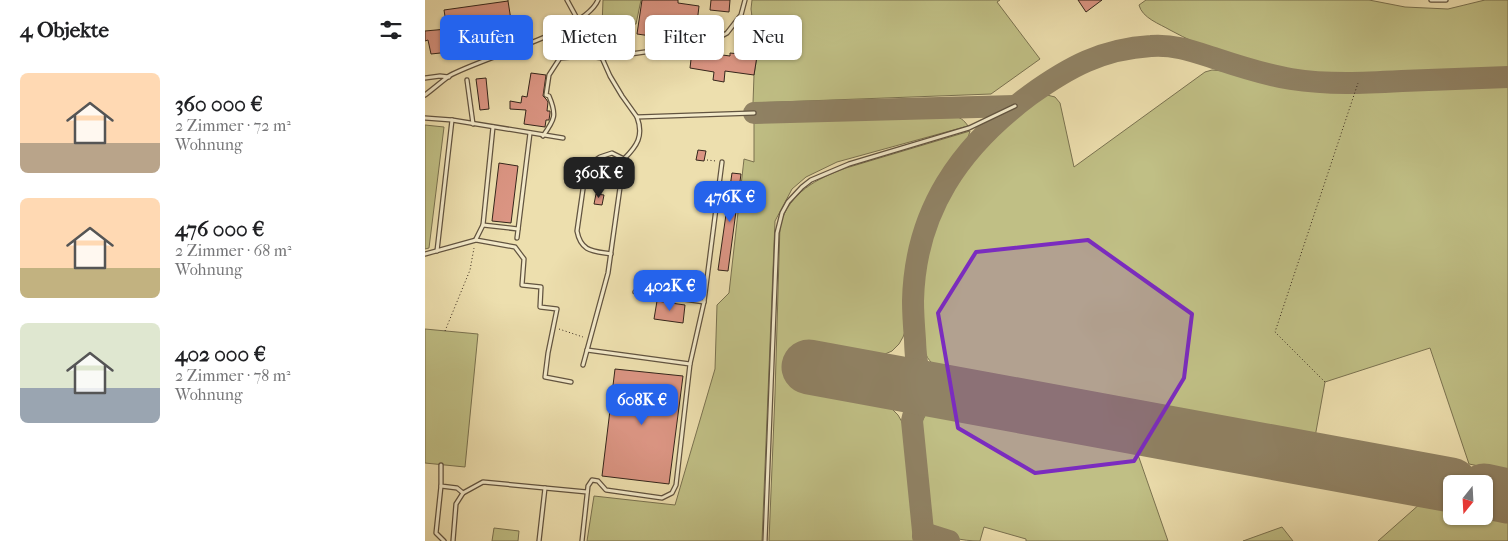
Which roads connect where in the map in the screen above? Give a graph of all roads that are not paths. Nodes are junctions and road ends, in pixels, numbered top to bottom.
1 (567, 0) edge
2 (598, 0) edge
3 (745, 0) edge
4 (1431, 0) edge
5 (1446, 0) edge
6 (575, 15) edge
7 (586, 15) edge
8 (543, 38) edge
9 (635, 53) edge
10 (559, 60) edge
11 (603, 60) edge
12 (449, 76) junction
13 (425, 78) edge
14 (467, 80) dead end
15 (425, 95) edge
16 (1015, 106) dead end
17 (754, 113) dead end
18 (637, 117) junction
19 (425, 118) edge
20 (452, 120) junction
21 (473, 124) junction
22 (493, 127) junction
23 (530, 133) junction
24 (543, 136) junction
25 (563, 138) dead end
26 (624, 159) junction
27 (722, 162) road end
28 (483, 225) junction
29 (518, 229) junction
30 (517, 238) dead end
31 (476, 240) junction
32 (437, 250) junction
33 (425, 254) edge
34 (611, 254) junction
35 (635, 292) dead end
36 (704, 302) junction
37 (587, 350) junction
38 (690, 364) junction
39 (583, 365) dead end
40 (571, 382) dead end
41 (441, 464) dead end
42 (441, 486) junction
43 (545, 488) junction
44 (587, 492) junction
45 (463, 493) junction
46 (444, 541) edge
47 (453, 541) edge
48 (539, 541) edge
49 (582, 541) edge
50 (765, 541) edge

1 - 6 lane
2 - 7 lane
3 - 9 lane
4 - 5 lane
8 - 12 lane
10 - 24 lane
11 - 18 lane
12 - 13 lane
12 - 15 lane
14 - 21 lane
16 - 50 lane
17 - 18 lane
18 - 26 lane
19 - 20 lane
20 - 21 lane
20 - 32 lane
21 - 22 lane
22 - 23 lane
22 - 28 lane
23 - 24 lane
23 - 29 lane
24 - 25 lane
26 - 34 lane
26 - 34 lane
27 - 36 lane
28 - 29 lane
28 - 31 lane
29 - 30 lane
31 - 32 lane
31 - 40 lane
32 - 33 lane
34 - 37 lane
35 - 36 lane
36 - 38 lane
37 - 38 lane
37 - 39 lane
38 - 44 lane
41 - 42 lane
42 - 45 lane
42 - 46 lane
43 - 44 lane
43 - 45 lane
43 - 48 lane
44 - 49 lane
45 - 47 lane

